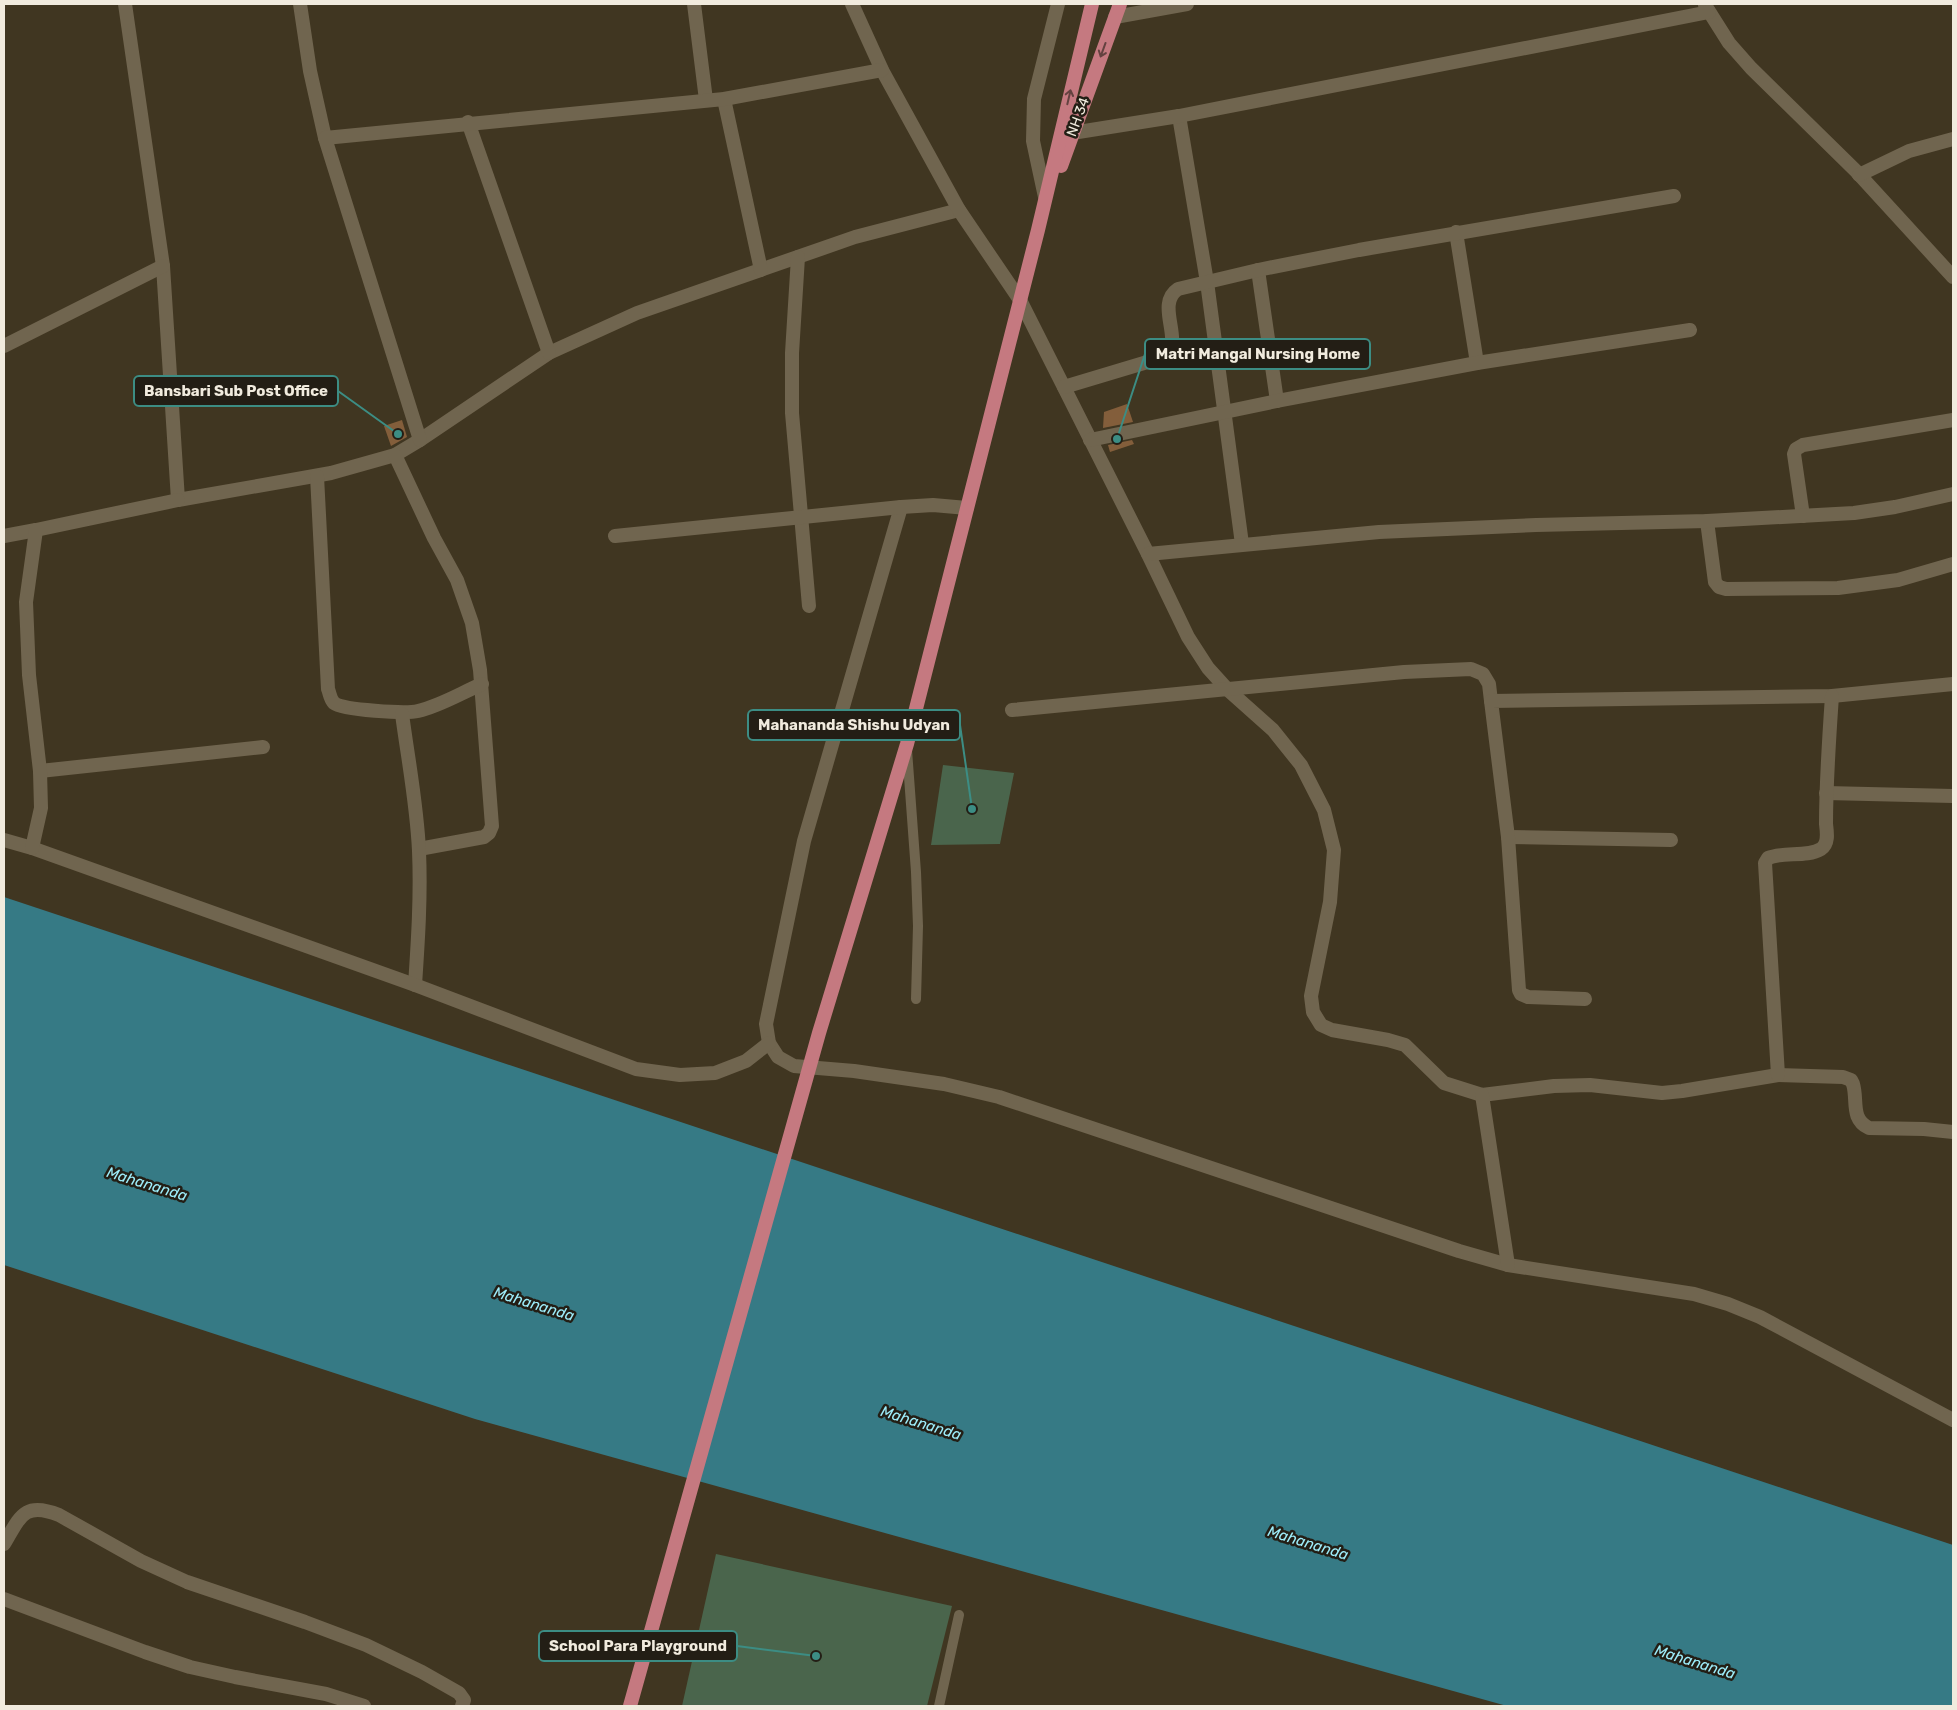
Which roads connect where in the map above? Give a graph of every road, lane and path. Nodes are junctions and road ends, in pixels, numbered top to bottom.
1 (125, 4) edge
2 (300, 4) edge
3 (694, 4) edge
4 (852, 4) edge
5 (1058, 4) edge
6 (1092, 4) edge
7 (1187, 4) edge
8 (1707, 8) edge
9 (1117, 10) edge
10 (882, 70) junction
11 (724, 99) junction
12 (706, 100) junction
13 (1179, 116) junction
14 (468, 122) junction
15 (1072, 133) junction
16 (324, 138) junction
17 (1953, 139) edge
18 (1860, 175) junction
19 (1674, 196) dead end
20 (1045, 198) junction
21 (958, 210) junction
22 (1038, 230) junction
23 (1456, 232) junction
24 (798, 257) junction
25 (163, 266) junction
26 (761, 270) junction
27 (1258, 270) junction
28 (1953, 277) edge
29 (1207, 282) junction
30 (1020, 300) junction
31 (1690, 330) dead end
32 (4, 346) edge
33 (549, 353) junction
34 (1477, 363) junction
35 (1064, 386) junction
36 (1277, 401) junction
37 (1225, 412) junction
38 (1953, 420) edge
39 (420, 440) junction
40 (1090, 440) junction
41 (395, 455) junction
42 (318, 476) junction
43 (1953, 494) edge
44 (178, 500) junction
45 (902, 507) junction
46 (967, 508) junction
47 (1803, 516) junction
48 (802, 518) junction
49 (1707, 521) junction
50 (36, 530) junction
51 (4, 536) edge
52 (614, 536) dead end
53 (1242, 544) junction
54 (1148, 554) junction
55 (1953, 564) edge
56 (809, 606) dead end
57 (482, 684) junction
58 (1953, 684) edge
59 (1227, 689) junction
60 (1832, 696) junction
61 (1492, 701) junction
62 (1012, 710) dead end
63 (402, 714) junction
64 (907, 744) junction
65 (263, 747) dead end
66 (40, 772) junction
67 (1826, 793) junction
68 (1953, 796) edge
69 (1508, 838) junction
70 (4, 840) edge
71 (1671, 840) dead end
72 (32, 848) junction
73 (419, 849) junction
74 (415, 986) junction
75 (1585, 998) dead end
76 (916, 999) dead end
77 (769, 1044) junction
78 (1778, 1076) junction
79 (1482, 1095) junction
80 (1953, 1132) edge
81 (1508, 1265) junction
82 (1953, 1420) edge
83 (4, 1544) edge
84 (4, 1599) edge
85 (958, 1615) dead end
86 (364, 1706) edge
87 (462, 1706) edge
88 (630, 1706) edge
89 (938, 1706) edge

1 - 25 street
2 - 16 street
3 - 12 street
4 - 10 street
5 - 20 street
20 -> 6 main road
7 - 9 street
8 - 13 street
8 - 18 street
9 -> 15 main road, NH 34
10 - 11 street
10 - 21 street
11 - 12 street
11 - 26 street
12 - 14 street
13 - 15 street
13 - 29 street
14 - 16 street
14 - 33 street
15 - 22 main road, NH 34
16 - 39 street
17 - 18 street
18 - 28 street
19 - 23 street
20 - 22 main road
21 - 24 street
21 - 30 street
22 - 30 main road
23 - 27 street
23 - 34 street
24 - 26 street
24 - 48 street
25 - 32 street
25 - 44 street
26 - 33 street
27 - 29 street
27 - 36 street
29 - 35 street
29 - 37 street
30 - 35 street
30 - 46 main road
31 - 34 street
33 - 39 street
34 - 36 street
35 - 40 street
36 - 37 street
37 - 40 street
37 - 53 street
38 - 47 street
39 - 41 street
40 - 54 street
41 - 42 street
41 - 57 street
42 - 44 street
42 - 63 street
43 - 47 street
44 - 50 street
45 - 46 street
45 - 48 street
45 - 77 street
46 - 64 main road
47 - 49 street
48 - 52 street
48 - 56 street
49 - 53 street
49 - 55 street
50 - 51 street
50 - 66 street
53 - 54 street
54 - 59 street
57 - 63 street
57 - 73 street
58 - 60 street
59 - 61 street
59 - 62 street
59 - 79 street
60 - 61 street
60 - 67 street
61 - 69 street
63 - 73 street
64 - 76 lane
64 - 88 main road
65 - 66 street
66 - 72 street
67 - 68 street
67 - 78 street
69 - 71 street
69 - 75 street
70 - 72 street
72 - 74 street
73 - 74 street
74 - 77 street
77 - 81 street
78 - 79 street
78 - 80 street
79 - 81 street
81 - 82 street
83 - 87 street
84 - 86 street
85 - 89 lane

